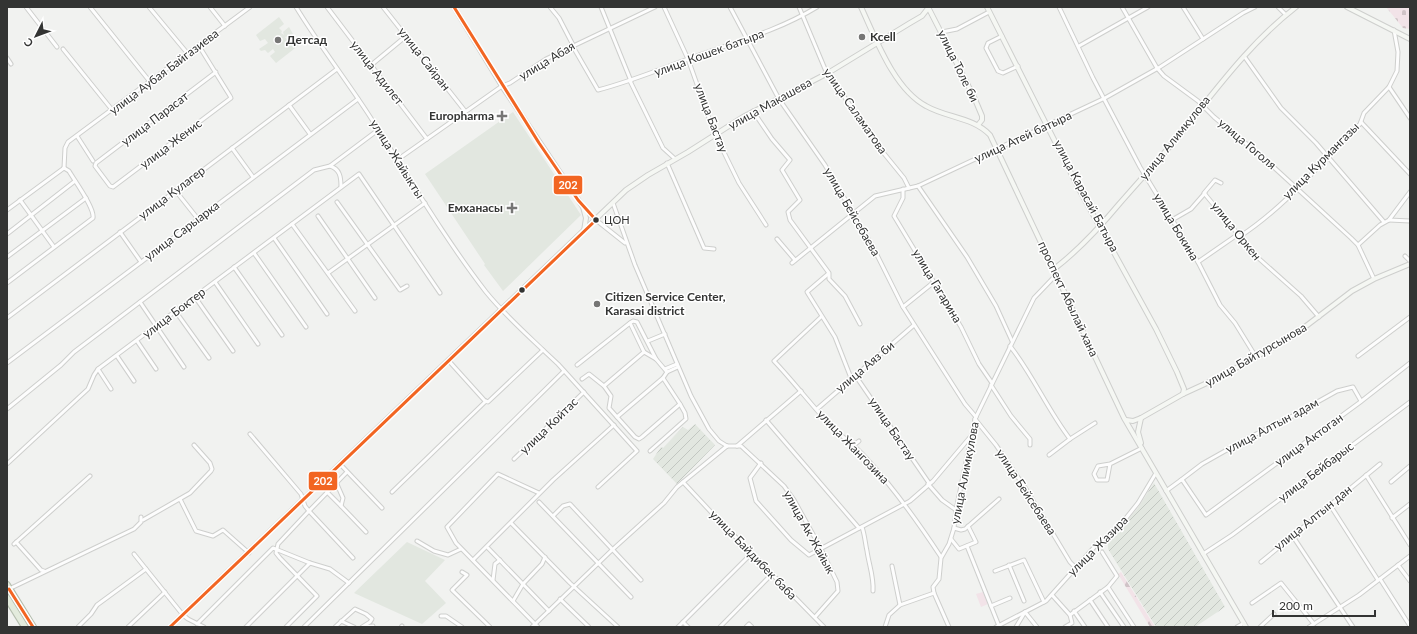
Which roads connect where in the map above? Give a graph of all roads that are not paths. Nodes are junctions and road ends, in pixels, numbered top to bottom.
1 (26, 7) edge
2 (90, 7) edge
3 (149, 7) edge
4 (210, 7) edge
5 (250, 7) edge
6 (296, 7) edge
7 (327, 7) edge
8 (383, 7) edge
9 (454, 7) edge
10 (550, 7) edge
11 (601, 7) edge
12 (655, 7) edge
13 (664, 7) edge
14 (730, 7) edge
15 (799, 7) edge
16 (817, 7) edge
17 (861, 7) edge
18 (928, 7) edge
19 (1059, 7) edge
20 (1122, 7) edge
21 (1148, 7) edge
22 (1182, 7) edge
23 (1255, 7) edge
24 (1278, 7) edge
25 (1296, 7) edge
26 (1347, 7) edge
27 (244, 9) edge
28 (988, 9) edge
29 (1286, 15) junction
30 (802, 16) junction
31 (1128, 17) junction
32 (226, 26) junction
33 (610, 28) junction
34 (1394, 30) junction
35 (942, 32) junction
36 (1002, 36) junction
37 (405, 37) junction
38 (1203, 39) junction
39 (1410, 39) edge
40 (748, 40) junction
41 (879, 42) junction
42 (572, 45) junction
43 (57, 46) dead end
44 (199, 46) junction
45 (1079, 46) junction
46 (63, 49) dead end
47 (188, 54) junction
48 (1244, 56) junction
49 (7, 58) edge
50 (688, 59) junction
51 (12, 64) dead end
52 (370, 66) junction
53 (1018, 66) junction
54 (1157, 68) junction
55 (337, 69) junction
56 (216, 72) junction
57 (828, 72) junction
58 (631, 81) junction
59 (151, 83) junction
60 (502, 86) junction
61 (1389, 87) junction
62 (358, 98) junction
63 (1105, 98) junction
64 (779, 99) junction
65 (289, 105) junction
66 (1202, 105) junction
67 (113, 110) junction
68 (465, 112) junction
69 (753, 112) junction
70 (1410, 118) edge
71 (1361, 122) junction
72 (1047, 124) junction
73 (978, 125) junction
74 (378, 130) junction
75 (310, 134) junction
76 (715, 134) junction
77 (77, 136) junction
78 (427, 139) junction
79 (232, 148) junction
80 (997, 149) junction
81 (1328, 156) junction
82 (674, 158) junction
83 (397, 160) junction
84 (92, 161) dead end
85 (667, 163) junction
86 (330, 166) junction
87 (64, 168) junction
88 (1410, 174) edge
89 (1145, 175) junction
90 (253, 177) junction
91 (75, 181) junction
92 (1220, 183) dead end
93 (110, 186) joint
94 (342, 186) junction
95 (918, 186) junction
96 (909, 188) junction
97 (1297, 188) junction
98 (903, 189) junction
99 (175, 190) junction
100 (1410, 192) edge
101 (1205, 194) junction
102 (86, 198) junction
103 (20, 200) junction
104 (338, 202) dead end
105 (425, 203) junction
106 (613, 203) junction
107 (583, 207) junction
108 (7, 210) edge
109 (854, 213) junction
110 (32, 216) junction
111 (318, 216) dead end
112 (198, 219) junction
113 (596, 220) junction
114 (1172, 220) junction
115 (1389, 220) junction
116 (1410, 221) edge
117 (1384, 222) junction
118 (292, 224) junction
119 (766, 225) dead end
120 (394, 226) junction
121 (1099, 226) junction
122 (43, 231) junction
123 (120, 232) junction
124 (584, 232) junction
125 (7, 234) edge
126 (1238, 236) junction
127 (274, 238) junction
128 (777, 239) dead end
129 (368, 244) junction
130 (627, 244) junction
131 (1358, 245) junction
132 (54, 247) junction
133 (810, 248) junction
134 (714, 249) dead end
135 (254, 253) junction
136 (1405, 256) dead end
137 (7, 257) edge
138 (348, 258) junction
139 (796, 260) junction
140 (141, 262) junction
141 (1198, 262) junction
142 (792, 263) dead end
143 (1410, 263) edge
144 (234, 267) junction
145 (1054, 269) junction
146 (328, 273) junction
147 (828, 274) junction
148 (1056, 275) junction
149 (1374, 279) junction
150 (215, 282) junction
151 (934, 282) junction
152 (7, 283) edge
153 (407, 286) dead end
154 (440, 293) dead end
155 (195, 297) junction
156 (375, 298) dead end
157 (140, 302) junction
158 (903, 307) junction
159 (501, 310) junction
160 (355, 311) dead end
161 (176, 312) junction
162 (328, 314) dead end
163 (821, 317) junction
164 (1319, 317) junction
165 (1410, 317) edge
166 (7, 318) edge
167 (630, 323) junction
168 (860, 324) dead end
169 (914, 325) junction
170 (156, 326) junction
171 (306, 327) dead end
172 (665, 334) junction
173 (282, 335) dead end
174 (137, 341) junction
175 (648, 341) junction
176 (1012, 341) junction
177 (258, 344) dead end
178 (1010, 346) junction
179 (543, 350) junction
180 (233, 351) dead end
181 (644, 352) junction
182 (117, 356) junction
183 (1358, 356) dead end
184 (1256, 357) junction
185 (208, 358) dead end
186 (656, 359) junction
187 (448, 360) junction
188 (7, 363) edge
189 (1410, 363) edge
190 (577, 365) dead end
191 (678, 365) junction
192 (184, 367) dead end
193 (98, 369) junction
194 (156, 369) dead end
195 (666, 370) junction
196 (564, 371) junction
197 (855, 375) junction
198 (664, 378) junction
199 (851, 378) junction
200 (582, 379) dead end
201 (134, 381) dead end
202 (991, 384) junction
203 (604, 386) junction
204 (1183, 386) junction
205 (111, 389) dead end
206 (801, 391) junction
207 (1190, 391) junction
208 (584, 392) junction
209 (1183, 394) junction
210 (486, 401) junction
211 (1361, 401) junction
212 (1410, 402) edge
213 (680, 404) junction
214 (7, 409) edge
215 (816, 409) junction
216 (617, 417) junction
217 (976, 418) junction
218 (1141, 418) junction
219 (766, 420) junction
220 (1125, 420) junction
221 (1095, 423) dead end
222 (614, 425) junction
223 (250, 434) dead end
224 (971, 436) junction
225 (1070, 439) junction
226 (859, 441) dead end
227 (194, 445) dead end
228 (854, 445) junction
229 (1030, 445) dead end
230 (727, 446) junction
231 (737, 446) junction
232 (1142, 448) junction
233 (650, 451) dead end
234 (1049, 455) dead end
235 (514, 460) dead end
236 (761, 463) junction
237 (7, 464) edge
238 (340, 464) junction
239 (1110, 464) junction
240 (1380, 464) dead end
241 (1410, 466) edge
242 (347, 472) junction
243 (1156, 473) junction
244 (1366, 475) junction
245 (90, 476) dead end
246 (1181, 480) junction
247 (336, 482) junction
248 (683, 482) junction
249 (1391, 482) dead end
250 (929, 484) junction
251 (598, 487) dead end
252 (1166, 490) junction
253 (327, 492) junction
254 (392, 492) dead end
255 (539, 494) junction
256 (180, 499) junction
257 (998, 499) dead end
258 (303, 501) junction
259 (539, 502) dead end
260 (905, 504) junction
261 (1410, 504) edge
262 (1330, 505) junction
263 (298, 506) junction
264 (305, 506) junction
265 (341, 506) junction
266 (382, 508) dead end
267 (956, 510) junction
268 (309, 511) junction
269 (553, 516) junction
270 (1392, 518) junction
271 (511, 523) junction
272 (968, 526) junction
273 (860, 528) junction
274 (954, 528) junction
275 (366, 532) dead end
276 (1292, 535) junction
277 (951, 539) junction
278 (417, 541) dead end
279 (1410, 544) edge
280 (967, 546) junction
281 (820, 547) junction
282 (488, 548) dead end
283 (276, 549) junction
284 (462, 549) junction
285 (612, 550) junction
286 (1102, 552) dead end
287 (249, 553) junction
288 (134, 554) dead end
289 (751, 554) junction
290 (1203, 554) junction
291 (1410, 556) edge
292 (546, 557) junction
293 (353, 558) dead end
294 (941, 558) junction
295 (473, 560) junction
296 (500, 560) junction
297 (1260, 562) dead end
298 (310, 563) junction
299 (598, 564) junction
300 (892, 566) dead end
301 (1009, 566) junction
302 (1398, 566) junction
303 (1075, 567) junction
304 (146, 569) junction
305 (44, 571) junction
306 (995, 571) dead end
307 (462, 572) dead end
308 (772, 574) junction
309 (297, 576) junction
310 (492, 580) junction
311 (641, 580) dead end
312 (1379, 580) junction
313 (1410, 581) edge
314 (349, 583) junction
315 (523, 584) junction
316 (574, 586) junction
317 (8, 587) edge
318 (1108, 587) junction
319 (873, 591) dead end
320 (165, 592) junction
321 (1100, 592) junction
322 (934, 593) junction
323 (1052, 595) junction
324 (631, 597) dead end
325 (7, 598) edge
326 (1010, 598) dead end
327 (560, 599) junction
328 (1090, 600) junction
329 (513, 601) junction
330 (1024, 602) dead end
331 (1044, 602) junction
332 (1252, 603) dead end
333 (900, 605) junction
334 (991, 606) junction
335 (1340, 607) junction
336 (549, 611) junction
337 (1074, 611) junction
338 (1025, 612) junction
339 (1274, 614) dead end
340 (184, 615) junction
341 (1070, 615) junction
342 (441, 616) dead end
343 (815, 617) junction
344 (341, 621) junction
345 (683, 622) junction
346 (1072, 623) junction
347 (197, 624) junction
348 (535, 624) junction
349 (1314, 624) junction
350 (1245, 625) edge
351 (373, 626) edge
352 (998, 626) edge
353 (1410, 626) edge
354 (25, 627) edge
355 (33, 627) edge
356 (78, 627) edge
357 (128, 627) edge
358 (170, 627) edge
359 (204, 627) edge
360 (246, 627) edge
361 (286, 627) edge
362 (304, 627) edge
363 (335, 627) edge
364 (347, 627) edge
365 (354, 627) edge
366 (363, 627) edge
367 (462, 627) edge
368 (490, 627) edge
369 (532, 627) edge
370 (538, 627) edge
371 (589, 627) edge
372 (618, 627) edge
373 (678, 627) edge
374 (688, 627) edge
375 (720, 627) edge
376 (746, 627) edge
377 (752, 627) edge
378 (824, 627) edge
379 (885, 627) edge
380 (949, 627) edge
381 (1016, 627) edge
382 (1037, 627) edge
383 (1065, 627) edge
384 (1074, 627) edge
385 (1085, 627) edge
386 (1108, 627) edge
387 (1124, 627) edge
388 (1134, 627) edge
389 (1237, 627) edge
390 (1260, 627) edge
391 (1309, 627) edge
392 (1353, 627) edge

1 - 43 street
2 - 59 street
3 - 47 street
4 - 32 street
5 - 27 street, улица Аубая Байгазиева
6 - 55 street, улица Жайыкты
7 - 52 street, улица Адилет
8 - 37 street, улица Сайран
9 - 60 street
10 - 42 street
11 - 33 street
12 - 33 street, улица Абая
13 - 50 street, улица Бастау
14 - 40 street, улица Бейсебаева
15 - 30 street, улица Саламатова
16 - 30 street, улица Кошек батыра
17 - 41 street, проспект Абылай хана
18 - 35 street, улица Толе би
18 - 41 street, улица Макашева
19 - 45 street, улица Бокина
20 - 31 street, улица Гоголя
21 - 31 street
22 - 38 street
23 - 38 street, улица Атей батыра
24 - 29 street
25 - 29 street, улица Алимкулова
26 - 34 street
27 - 32 street, улица Аубая Байгазиева
28 - 35 street
28 - 36 street, улица Карасай Батыра
29 - 48 street, улица Алимкулова
30 - 40 street, улица Кошек батыра
30 - 57 street, улица Саламатова
31 - 45 street
31 - 54 street, улица Гоголя
32 - 44 street, улица Аубая Байгазиева
33 - 42 street, улица Абая
33 - 58 street
34 - 39 street
34 - 61 street, улица Курмангазы
35 - 73 street, улица Толе би
36 - 53 street, улица Карасай Батыра
36 - 53 street
37 - 52 street
37 - 68 street, улица Сайран
38 - 54 street, улица Атей батыра
40 - 50 street, улица Кошек батыра
40 - 64 street, улица Бейсебаева
41 - 57 street, улица Макашева
41 - 73 street, проспект Абылай хана
42 - 58 street, улица Кошек батыра
42 - 60 street, улица Абая
44 - 47 street, улица Аубая Байгазиева
44 - 56 street
45 - 63 street, улица Бокина
46 - 67 street
47 - 59 street, улица Аубая Байгазиева
48 - 66 street, улица Алимкулова
48 - 81 street
49 - 51 street
50 - 58 street, улица Кошек батыра
50 - 76 street, улица Бастау
52 - 78 street, улица Адилет
53 - 72 street, улица Карасай Батыра
54 - 63 street, улица Атей батыра
54 - 66 street, улица Гоголя
55 - 62 street, улица Жайыкты
55 - 65 street, улица Кулагер
56 - 93 street, улица Парасат
56 - 93 street, улица Женис
57 - 64 street, улица Макашева
57 - 96 street, улица Саламатова
58 - 82 street
59 - 67 street, улица Аубая Байгазиева
60 - 68 street, улица Абая
60 - 107 street
61 - 70 street
61 - 71 street, улица Курмангазы
62 - 74 street, улица Жайыкты
62 - 75 street, улица Сарыарка
63 - 72 street, улица Атей батыра
63 - 89 street, улица Бокина
64 - 69 street, улица Макашева
64 - 109 street, улица Бейсебаева
65 - 75 street
65 - 79 street, улица Кулагер
66 - 89 street, улица Алимкулова
66 - 97 street, улица Гоголя
67 - 77 street, улица Аубая Байгазиева
68 - 78 street, улица Абая
69 - 76 street, улица Макашева
69 - 133 street
71 - 81 street, улица Курмангазы
71 - 88 street
72 - 80 street, улица Атей батыра
72 - 121 street, улица Карасай Батыра
73 - 80 street, проспект Абылай хана
74 - 83 street, улица Жайыкты
74 - 86 street
75 - 90 street, улица Сарыарка
76 - 82 street, улица Макашева
76 - 119 street, улица Бастау
77 - 84 street
77 - 87 street, улица Аубая Байгазиева
78 - 83 street, улица Абая
79 - 90 street
79 - 99 street, улица Кулагер
80 - 95 street, улица Атей батыра
80 - 145 street, проспект Абылай хана
81 - 97 street, улица Курмангазы
81 - 117 street
82 - 85 street, улица Макашева
83 - 105 street, улица Жайыкты
85 - 106 street, улица Макашева
85 - 134 street
86 - 94 street
86 - 157 street
87 - 91 street
87 - 103 street
89 - 114 street, улица Бокина
89 - 121 street, улица Алимкулова
90 - 112 street, улица Сарыарка
91 - 102 street
91 - 110 street
92 - 101 street, улица Оркен
94 - 118 street, улица Боктер
94 - 120 street, улица Боктер
95 - 96 street, улица Атей батыра
95 - 176 street
96 - 98 street, улица Атей батыра
97 - 126 street, улица Курмангазы
97 - 131 street, улица Гоголя
98 - 109 street, улица Атей батыра
98 - 151 street, улица Гагарина
99 - 112 street
99 - 123 street, улица Кулагер
100 - 115 street
101 - 114 street
101 - 126 street, улица Оркен
102 - 122 street
102 - 132 street
103 - 108 street
103 - 110 street
104 - 129 street
105 - 120 street
105 - 159 street, улица Жайыкты
106 - 113 street, улица Макашева
106 - 130 street
107 - 113 street
107 - 124 street
109 - 133 street, улица Атей батыра
109 - 158 street, улица Бейсебаева
110 - 122 street
110 - 125 street
111 - 138 street
112 - 140 street, улица Сарыарка
113 - 124 street, улица Макашева
113 - 130 street
114 - 141 street, улица Бокина
115 - 116 street
115 - 117 street
117 - 131 street
118 - 127 street, улица Боктер
118 - 146 street
120 - 129 street
120 - 154 street
121 - 145 street, улица Алимкулова
121 - 204 street, улица Карасай Батыра
122 - 132 street
122 - 137 street
123 - 140 street
123 - 166 street, улица Кулагер
124 - 159 street, улица Макашева
126 - 141 street, улица Курмангазы
126 - 164 street, улица Оркен
127 - 135 street, улица Боктер
127 - 162 street
128 - 139 street
129 - 138 street
129 - 153 street
130 - 172 street
131 - 149 street, улица Гоголя
132 - 152 street
133 - 139 street, улица Атей батыра
133 - 147 street
135 - 144 street, улица Боктер
135 - 171 street
136 - 143 street
138 - 146 street
138 - 156 street
139 - 142 street, улица Атей батыра
140 - 188 street, улица Сарыарка
141 - 184 street, улица Бокина
143 - 149 street, улица Байтурсынова
144 - 150 street, улица Боктер
144 - 173 street
145 - 148 street, проспект Абылай хана
146 - 160 street
147 - 163 street
147 - 168 street
148 - 176 street, улица Алимкулова
148 - 220 street, проспект Абылай хана
149 - 164 street, улица Байтурсынова
150 - 155 street, улица Боктер
150 - 177 street
151 - 158 street
151 - 202 street, улица Гагарина
155 - 161 street, улица Боктер
155 - 180 street
157 - 170 street
157 - 214 street
158 - 169 street, улица Бейсебаева
159 - 179 street, улица Жайыкты
159 - 187 street, улица Макашева
161 - 170 street, улица Боктер
161 - 185 street
163 - 199 street
163 - 206 street, улица Жангозина
164 - 184 street, улица Байтурсынова
165 - 183 street
167 - 175 street
167 - 181 street
167 - 190 street
169 - 197 street, улица Аяз би
169 - 217 street, улица Бейсебаева
170 - 174 street, улица Боктер
170 - 192 street
172 - 175 street
172 - 191 street
174 - 182 street, улица Боктер
174 - 194 street
175 - 186 street
176 - 178 street, улица Алимкулова
178 - 202 street, улица Алимкулова
178 - 225 street
179 - 196 street, улица Жайыкты
179 - 210 street
181 - 186 street
181 - 203 street
182 - 193 street, улица Боктер
182 - 201 street
184 - 207 street, улица Байтурсынова
186 - 195 street
187 - 210 street
187 - 238 street, улица Макашева
189 - 211 street, улица Актоган
191 - 195 street
191 - 230 street
193 - 205 street
193 - 237 street, улица Боктер
195 - 198 street
196 - 208 street, улица Жайыкты
196 - 314 street
197 - 199 street, улица Аяз би
197 - 250 street, улица Бастау
198 - 213 street
198 - 216 street
199 - 215 street, улица Аяз би
200 - 203 street
202 - 217 street, улица Алимкулова
202 - 229 street, улица Гагарина
203 - 216 street
204 - 207 street
204 - 209 street
206 - 215 street, улица Жангозина
206 - 219 street
207 - 209 street, улица Байтурсынова
208 - 222 street, улица Жайыкты
208 - 235 street, улица Койтас
209 - 218 street, улица Байтурсынова
210 - 254 street
211 - 246 street, улица Алтын адам
211 - 246 street, улица Актоган
212 - 290 street, улица Бейбарыс
213 - 216 street
213 - 233 street
215 - 228 street, улица Жангозина
217 - 224 street, улица Алимкулова
217 - 303 street, улица Бейсебаева
218 - 220 street
218 - 232 street
219 - 231 street
219 - 273 street
220 - 232 street, проспект Абылай хана
221 - 225 street
222 - 251 street, улица Жайыкты
222 - 255 street
223 - 258 street
224 - 250 street
224 - 267 street, улица Алимкулова
225 - 234 street
226 - 228 street
227 - 256 street
228 - 260 street, улица Жангозина
230 - 231 street
230 - 248 street
231 - 236 street, улица Ак Жайык
232 - 239 street
232 - 243 street, проспект Абылай хана
236 - 281 street, улица Ак Жайык
236 - 281 street
238 - 242 street
238 - 258 street, улица Макашева
239 - 239 street
240 - 244 street, улица Алтын дан
241 - 249 street
242 - 247 street
242 - 266 street
243 - 252 street, проспект Абылай хана
243 - 303 street, улица Жазира
244 - 262 street, улица Алтын дан
244 - 270 street
245 - 305 street
246 - 252 street
247 - 253 street
247 - 265 street
248 - 285 street
248 - 289 street, улица Байдибек баба
250 - 260 street
250 - 267 street, улица Бастау
252 - 290 street, проспект Абылай хана
253 - 265 street
253 - 268 street
255 - 271 street
255 - 284 street
256 - 287 street
256 - 305 street
257 - 272 street
258 - 263 street, улица Макашева
258 - 264 street
259 - 269 street
260 - 273 street
260 - 294 street, улица Жангозина
261 - 270 street
262 - 276 street, улица Алтын дан
262 - 312 street
263 - 264 street
263 - 287 street, улица Макашева
264 - 268 street
265 - 275 street
267 - 274 street, улица Алимкулова
268 - 283 street
268 - 293 street
269 - 285 street
269 - 299 street
270 - 279 street
271 - 292 street
271 - 295 street
272 - 274 street
272 - 280 street
273 - 281 street
273 - 319 street
274 - 277 street, улица Алимкулова
276 - 297 street, улица Алтын дан
276 - 335 street
277 - 280 street
277 - 294 street, улица Алимкулова
278 - 284 street
280 - 334 street
281 - 343 street, улица Ак Жайык
282 - 296 street
283 - 298 street
283 - 309 street
283 - 347 street
284 - 295 street
285 - 299 street
285 - 311 street
286 - 318 street
287 - 340 street, улица Макашева
288 - 304 street
289 - 308 street, улица Байдибек баба
289 - 345 street
290 - 350 street, проспект Абылай хана
291 - 302 street
292 - 315 street
292 - 316 street
294 - 322 street, улица Алимкулова
295 - 310 street
296 - 310 street
296 - 315 street
298 - 309 street
298 - 314 street
299 - 316 street
299 - 324 street
300 - 333 street
301 - 306 street
301 - 330 street
301 - 331 street
302 - 312 street
302 - 313 street
303 - 323 street, улица Жазира
304 - 320 street
304 - 356 street
305 - 317 street
307 - 368 street
308 - 343 street, улица Байдибек баба
308 - 375 street
309 - 360 street
309 - 361 street
310 - 329 street
312 - 335 street
312 - 353 street
314 - 362 street
315 - 329 street
315 - 336 street
316 - 327 street
316 - 372 street
317 - 355 highway
318 - 321 street
318 - 388 street
320 - 340 street
320 - 357 street
321 - 328 street
321 - 387 street
322 - 333 street
322 - 380 street
323 - 331 street, улица Жазира
323 - 341 street
325 - 354 highway
326 - 334 street
327 - 336 street
327 - 371 street
328 - 337 street
328 - 386 street
329 - 348 street
331 - 338 street, улица Жазира
332 - 349 street
333 - 379 street
334 - 352 street
335 - 349 street
335 - 392 street
336 - 348 street
337 - 341 street
337 - 385 street
338 - 352 street, улица Жазира
338 - 381 street
338 - 382 street
339 - 390 street
340 - 347 street
340 - 358 street, улица Макашева
341 - 346 street
342 - 367 street
343 - 378 street, улица Байдибек баба
344 - 363 street
344 - 364 street
344 - 365 street
344 - 366 street
345 - 373 street
345 - 374 street
346 - 383 street
346 - 384 street
347 - 359 street
348 - 369 street
348 - 370 street
349 - 391 street
350 - 389 street
351 - 366 street
376 - 377 street

